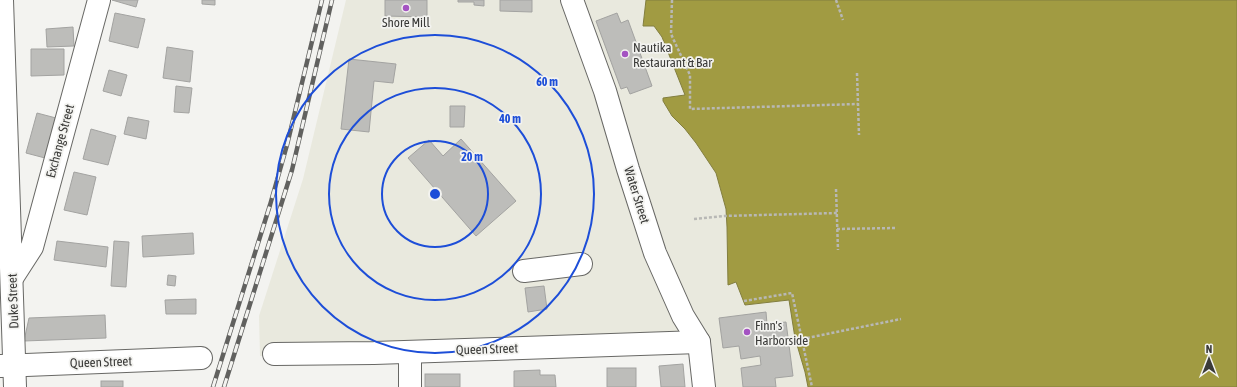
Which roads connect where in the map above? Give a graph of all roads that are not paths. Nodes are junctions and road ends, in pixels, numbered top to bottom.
1 (2, 0) edge
2 (99, 0) edge
3 (572, 0) edge
4 (581, 264) dead end
5 (524, 271) dead end
6 (12, 278) junction
7 (699, 342) junction
8 (410, 352) junction
9 (274, 354) dead end
10 (201, 358) dead end
11 (7, 365) edge
12 (15, 387) edge
13 (410, 387) edge
14 (704, 387) edge

1 - 6 street, Duke Street
2 - 6 street, Exchange Street
3 - 7 street, Water Street
4 - 5 street
6 - 11 street, Duke Street
7 - 8 street, Queen Street
7 - 14 street, Water Street
8 - 9 street, Queen Street
8 - 13 street
10 - 11 street, Queen Street
11 - 12 street, Duke Street

